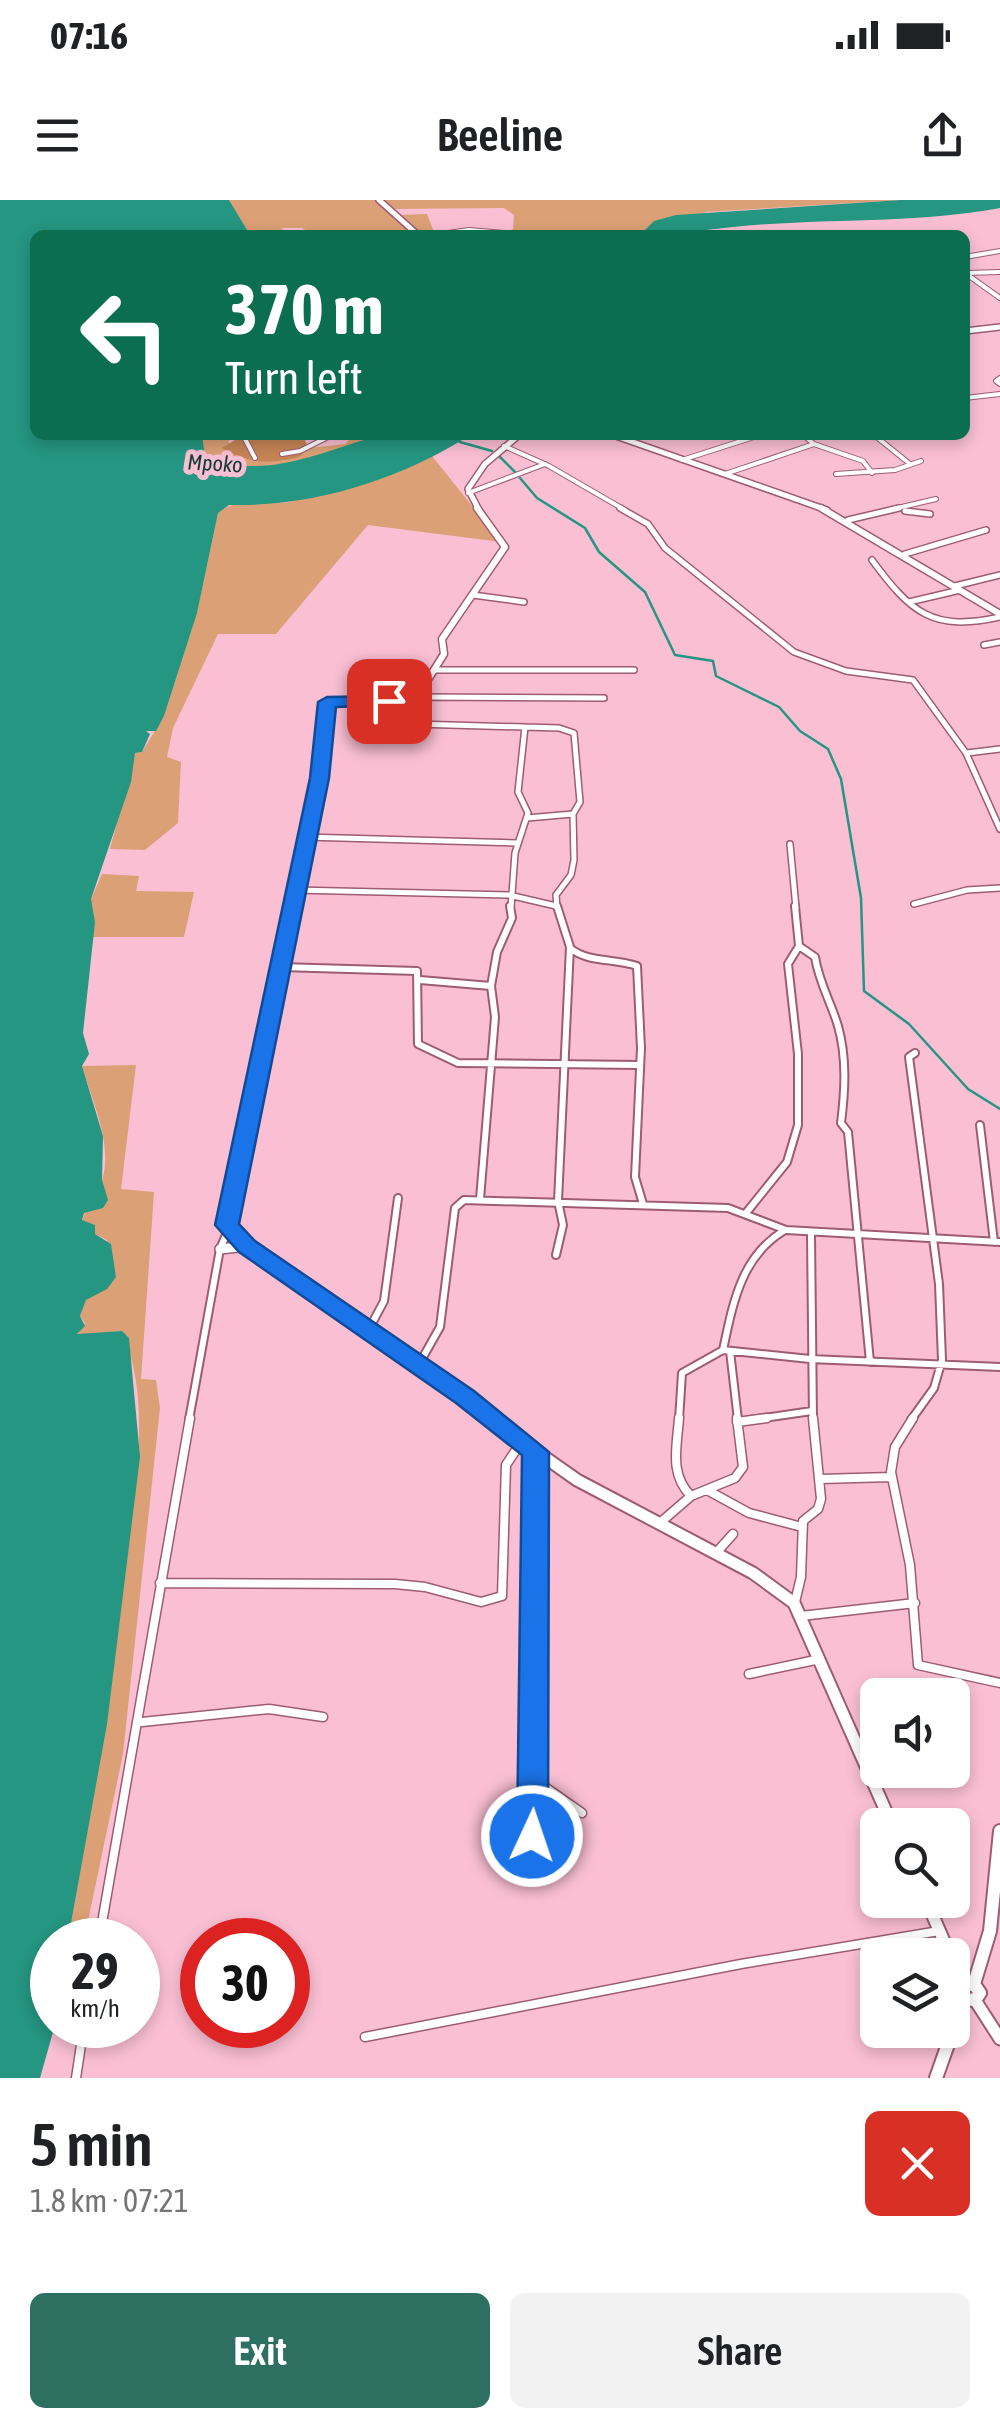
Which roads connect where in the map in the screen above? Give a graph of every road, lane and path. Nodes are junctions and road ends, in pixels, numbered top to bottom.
1 (379, 200) edge
2 (412, 230) edge
3 (1000, 251) edge
4 (970, 256) edge
5 (1000, 272) edge
6 (970, 273) edge
7 (970, 277) edge
8 (976, 282) junction
9 (970, 283) edge
10 (1000, 298) edge
11 (1000, 327) edge
12 (970, 329) edge
13 (1000, 394) edge
14 (970, 397) edge
15 (246, 440) edge
16 (322, 440) edge
17 (512, 440) edge
18 (627, 440) edge
19 (744, 440) edge
20 (809, 440) edge
21 (880, 440) edge
22 (814, 444) junction
23 (503, 446) junction
24 (282, 454) dead end
25 (255, 458) dead end
26 (682, 460) junction
27 (921, 461) dead end
28 (545, 464) junction
29 (911, 465) junction
30 (872, 473) junction
31 (725, 474) junction
32 (836, 474) dead end
33 (468, 493) junction
34 (936, 499) dead end
35 (894, 510) junction
36 (930, 514) dead end
37 (848, 520) junction
38 (986, 530) dead end
39 (904, 554) junction
40 (872, 560) dead end
41 (1000, 575) edge
42 (958, 588) junction
43 (473, 595) junction
44 (524, 602) dead end
45 (907, 602) junction
46 (1000, 616) edge
47 (1000, 642) edge
48 (984, 645) dead end
49 (433, 670) junction
50 (634, 670) dead end
51 (416, 698) junction
52 (604, 698) dead end
53 (525, 727) junction
54 (1000, 749) edge
55 (966, 753) junction
56 (574, 814) junction
57 (527, 818) junction
58 (1000, 829) edge
59 (306, 837) junction
60 (518, 843) junction
61 (790, 844) dead end
62 (1000, 888) edge
63 (295, 890) junction
64 (509, 895) junction
65 (914, 904) dead end
66 (556, 906) junction
67 (799, 946) junction
68 (570, 947) junction
69 (279, 967) junction
70 (420, 980) junction
71 (492, 986) junction
72 (915, 1053) dead end
73 (489, 1062) junction
74 (562, 1065) junction
75 (640, 1065) junction
76 (980, 1125) dead end
77 (398, 1198) dead end
78 (480, 1199) junction
79 (558, 1201) junction
80 (643, 1204) junction
81 (746, 1212) junction
82 (228, 1230) junction
83 (786, 1230) junction
84 (811, 1233) junction
85 (861, 1237) junction
86 (933, 1237) junction
87 (997, 1242) edge
88 (247, 1246) junction
89 (220, 1249) junction
90 (556, 1255) dead end
91 (368, 1331) junction
92 (727, 1351) junction
93 (810, 1360) junction
94 (870, 1362) junction
95 (942, 1364) junction
96 (418, 1366) junction
97 (1000, 1367) edge
98 (812, 1411) junction
99 (736, 1422) junction
100 (522, 1441) junction
101 (536, 1452) junction
102 (891, 1477) junction
103 (820, 1479) junction
104 (706, 1490) junction
105 (691, 1496) junction
106 (658, 1525) junction
107 (802, 1527) junction
108 (733, 1534) dead end
109 (716, 1553) junction
110 (160, 1583) junction
111 (794, 1603) junction
112 (915, 1604) junction
113 (802, 1616) junction
114 (822, 1659) junction
115 (748, 1674) dead end
116 (1000, 1683) edge
117 (323, 1717) dead end
118 (142, 1722) junction
119 (535, 1780) junction
120 (885, 1808) edge
121 (582, 1813) dead end
122 (1000, 1831) edge
123 (531, 1864) dead end
124 (103, 1918) edge
125 (934, 1918) edge
126 (939, 1931) junction
127 (942, 1938) edge
128 (970, 1989) edge
129 (970, 1994) edge
130 (365, 2037) dead end
131 (1000, 2039) edge
132 (81, 2048) edge
133 (948, 2048) edge
134 (76, 2078) edge
135 (936, 2078) edge

1 - 2 street
3 - 4 street
5 - 6 street
7 - 8 street
8 - 9 street
8 - 10 street
11 - 12 street
13 - 14 street
15 - 25 street
16 - 24 street
17 - 23 street
18 - 26 street
19 - 26 street
20 - 22 street
21 - 29 street
22 - 30 street
22 - 31 street
23 - 28 street
23 - 33 street
26 - 31 street
27 - 29 street
28 - 33 street
28 - 55 street
29 - 30 street
30 - 32 street
31 - 37 street
33 - 43 street
34 - 35 street
35 - 36 street
35 - 37 street
37 - 39 street
38 - 39 street
39 - 42 street
40 - 45 street
41 - 42 street
42 - 45 street
42 - 46 street
43 - 44 street
43 - 49 street
45 - 46 street
47 - 48 street
49 - 50 street
49 - 51 street
51 - 52 street
51 - 53 street
51 - 59 street
53 - 56 street
53 - 57 street
54 - 55 street
55 - 58 street
56 - 57 street
56 - 66 street
57 - 60 street
59 - 60 street
59 - 63 street
60 - 64 street
61 - 67 street
62 - 65 street
63 - 64 street
63 - 69 street
64 - 66 street
64 - 71 street
66 - 68 street
67 - 81 street
67 - 85 street
68 - 74 street
68 - 75 street
69 - 70 street
69 - 82 street
70 - 71 street
70 - 73 street
71 - 73 street
72 - 86 street
73 - 74 street
73 - 78 street
74 - 75 street
74 - 79 street
75 - 80 street
76 - 87 street
77 - 91 street
78 - 79 street
78 - 96 street
79 - 80 street
79 - 90 street
80 - 81 street
81 - 83 street
82 - 88 street
82 - 89 street
83 - 84 street
83 - 92 street
84 - 85 street
84 - 93 street
85 - 86 street
85 - 94 street
86 - 87 street
86 - 95 street
88 - 89 street
88 - 91 street
89 - 110 street
91 - 96 street
92 - 93 street
92 - 99 street
92 - 105 street
93 - 94 street
93 - 98 street
94 - 95 street
95 - 97 street
95 - 102 street
96 - 100 street
98 - 99 street
98 - 103 street
99 - 104 street
100 - 101 street
100 - 110 street
101 - 106 street
101 - 119 street
102 - 103 street
102 - 112 street
103 - 107 street
104 - 105 street
104 - 107 street
105 - 106 street
106 - 109 street
107 - 111 street
108 - 109 street
109 - 111 street
110 - 118 street
111 - 113 street
112 - 113 street
112 - 116 street
113 - 114 street
114 - 115 street
114 - 120 street
117 - 118 street
118 - 124 street
119 - 121 street
119 - 123 street
122 - 128 main road
125 - 126 street
126 - 127 street
126 - 130 street
129 - 131 street
132 - 134 street
133 - 135 main road

